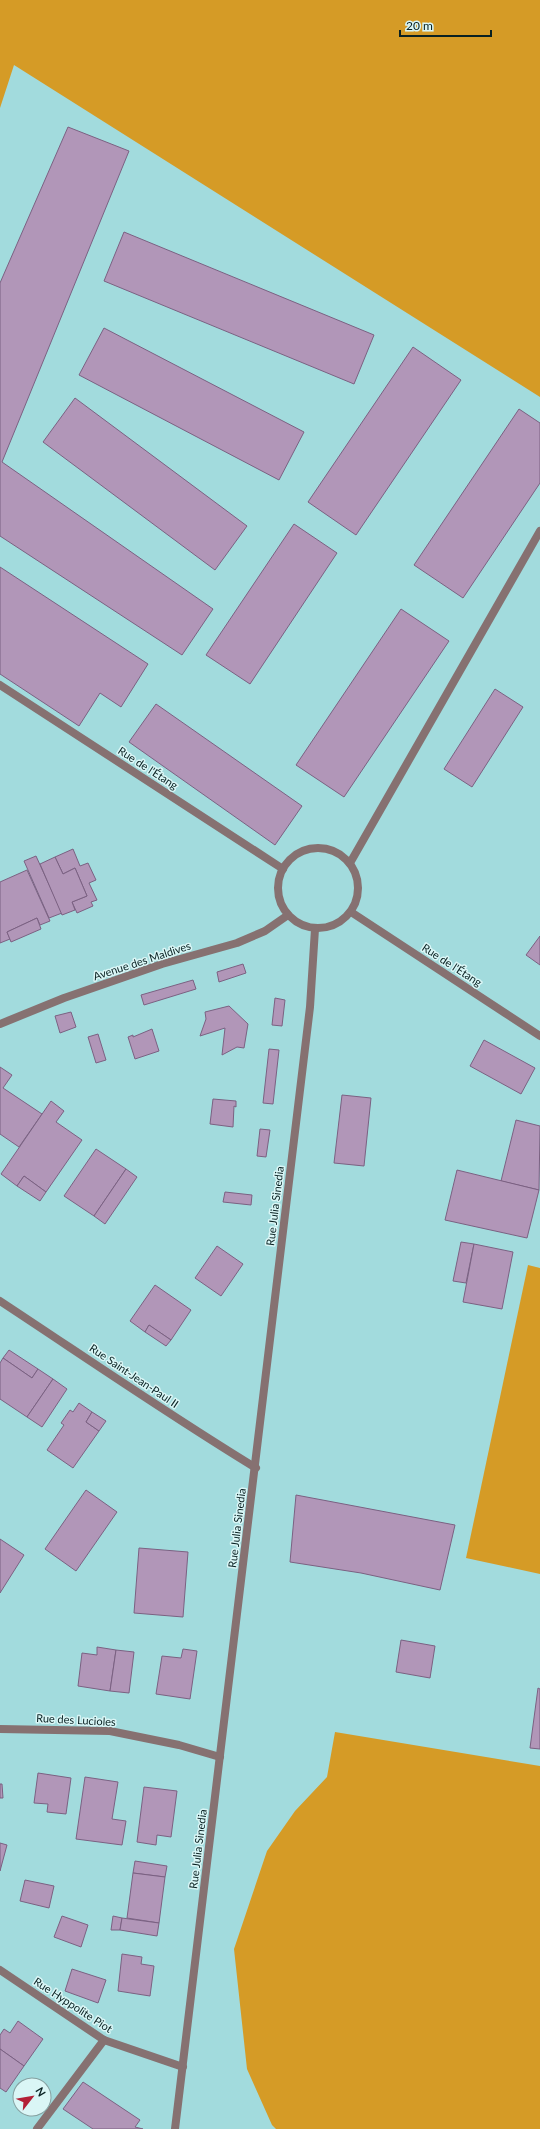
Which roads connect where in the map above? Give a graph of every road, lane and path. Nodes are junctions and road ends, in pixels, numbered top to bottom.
1 (540, 531) edge
2 (0, 685) edge
3 (350, 863) junction
4 (283, 869) junction
5 (351, 912) junction
6 (288, 915) junction
7 (315, 929) junction
8 (0, 1024) edge
9 (540, 1036) edge
10 (0, 1301) edge
11 (256, 1468) junction
12 (0, 1729) edge
13 (220, 1757) junction
14 (0, 1970) edge
15 (104, 2040) junction
16 (183, 2067) junction
17 (37, 2129) edge
18 (175, 2129) edge

1 - 3 street
2 - 4 street, Rue de l'Étang
3 - 4 street
3 - 5 street
4 - 6 street
5 - 7 street
5 - 9 street, Rue de l'Étang
6 - 7 street
6 - 8 street, Avenue des Maldives
7 - 11 street, Rue Julia Sinedia
10 - 11 street, Rue Saint-Jean-Paul II
11 - 13 street, Rue Julia Sinedia
12 - 13 street, Rue des Lucioles
13 - 16 street, Rue Julia Sinedia
14 - 15 street, Rue Hyppolite Piot
15 - 16 street, Rue Hyppolite Piot
15 - 17 street
16 - 18 street, Rue Julia Sinedia

